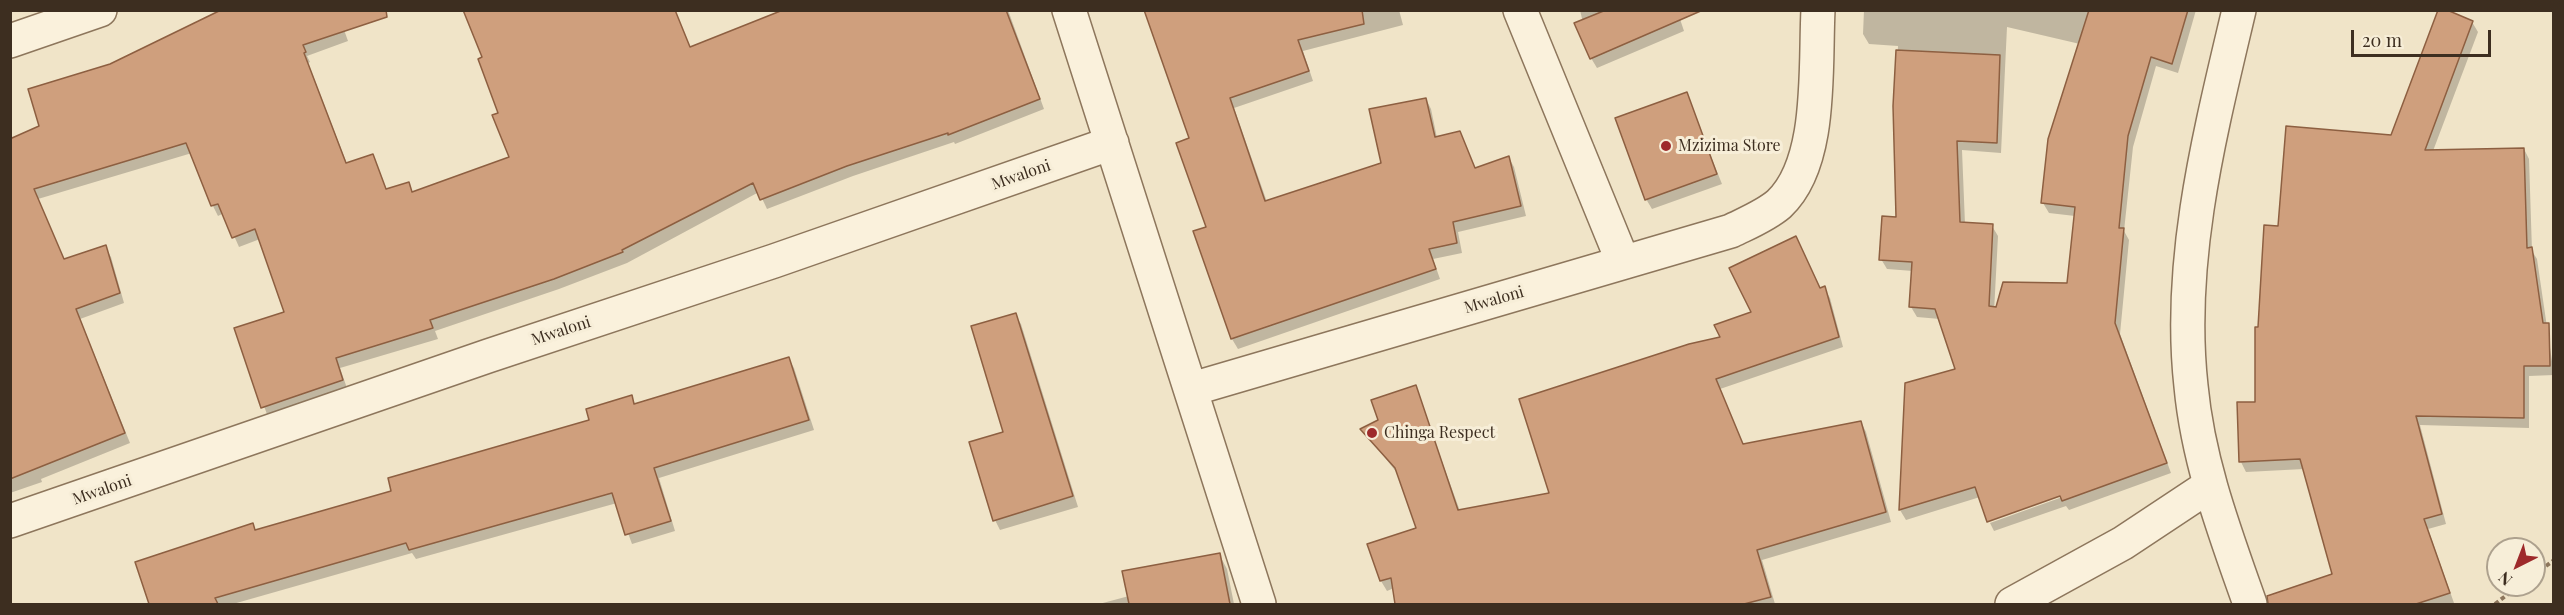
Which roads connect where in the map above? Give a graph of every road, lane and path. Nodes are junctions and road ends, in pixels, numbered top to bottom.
1 (100, 10) edge
2 (1069, 10) edge
3 (1520, 10) edge
4 (1818, 10) edge
5 (2239, 10) edge
6 (10, 41) edge
7 (1113, 143) junction
8 (1623, 262) junction
9 (1192, 389) junction
10 (2209, 486) junction
11 (10, 521) edge
12 (1259, 604) edge
13 (2012, 604) edge
14 (2250, 604) edge

1 - 6 street
2 - 7 street
3 - 8 street
4 - 8 street, Mwaloni
5 - 10 street
7 - 9 street
7 - 11 street, Mwaloni
8 - 9 street, Mwaloni
9 - 12 street
10 - 13 street
10 - 14 street

